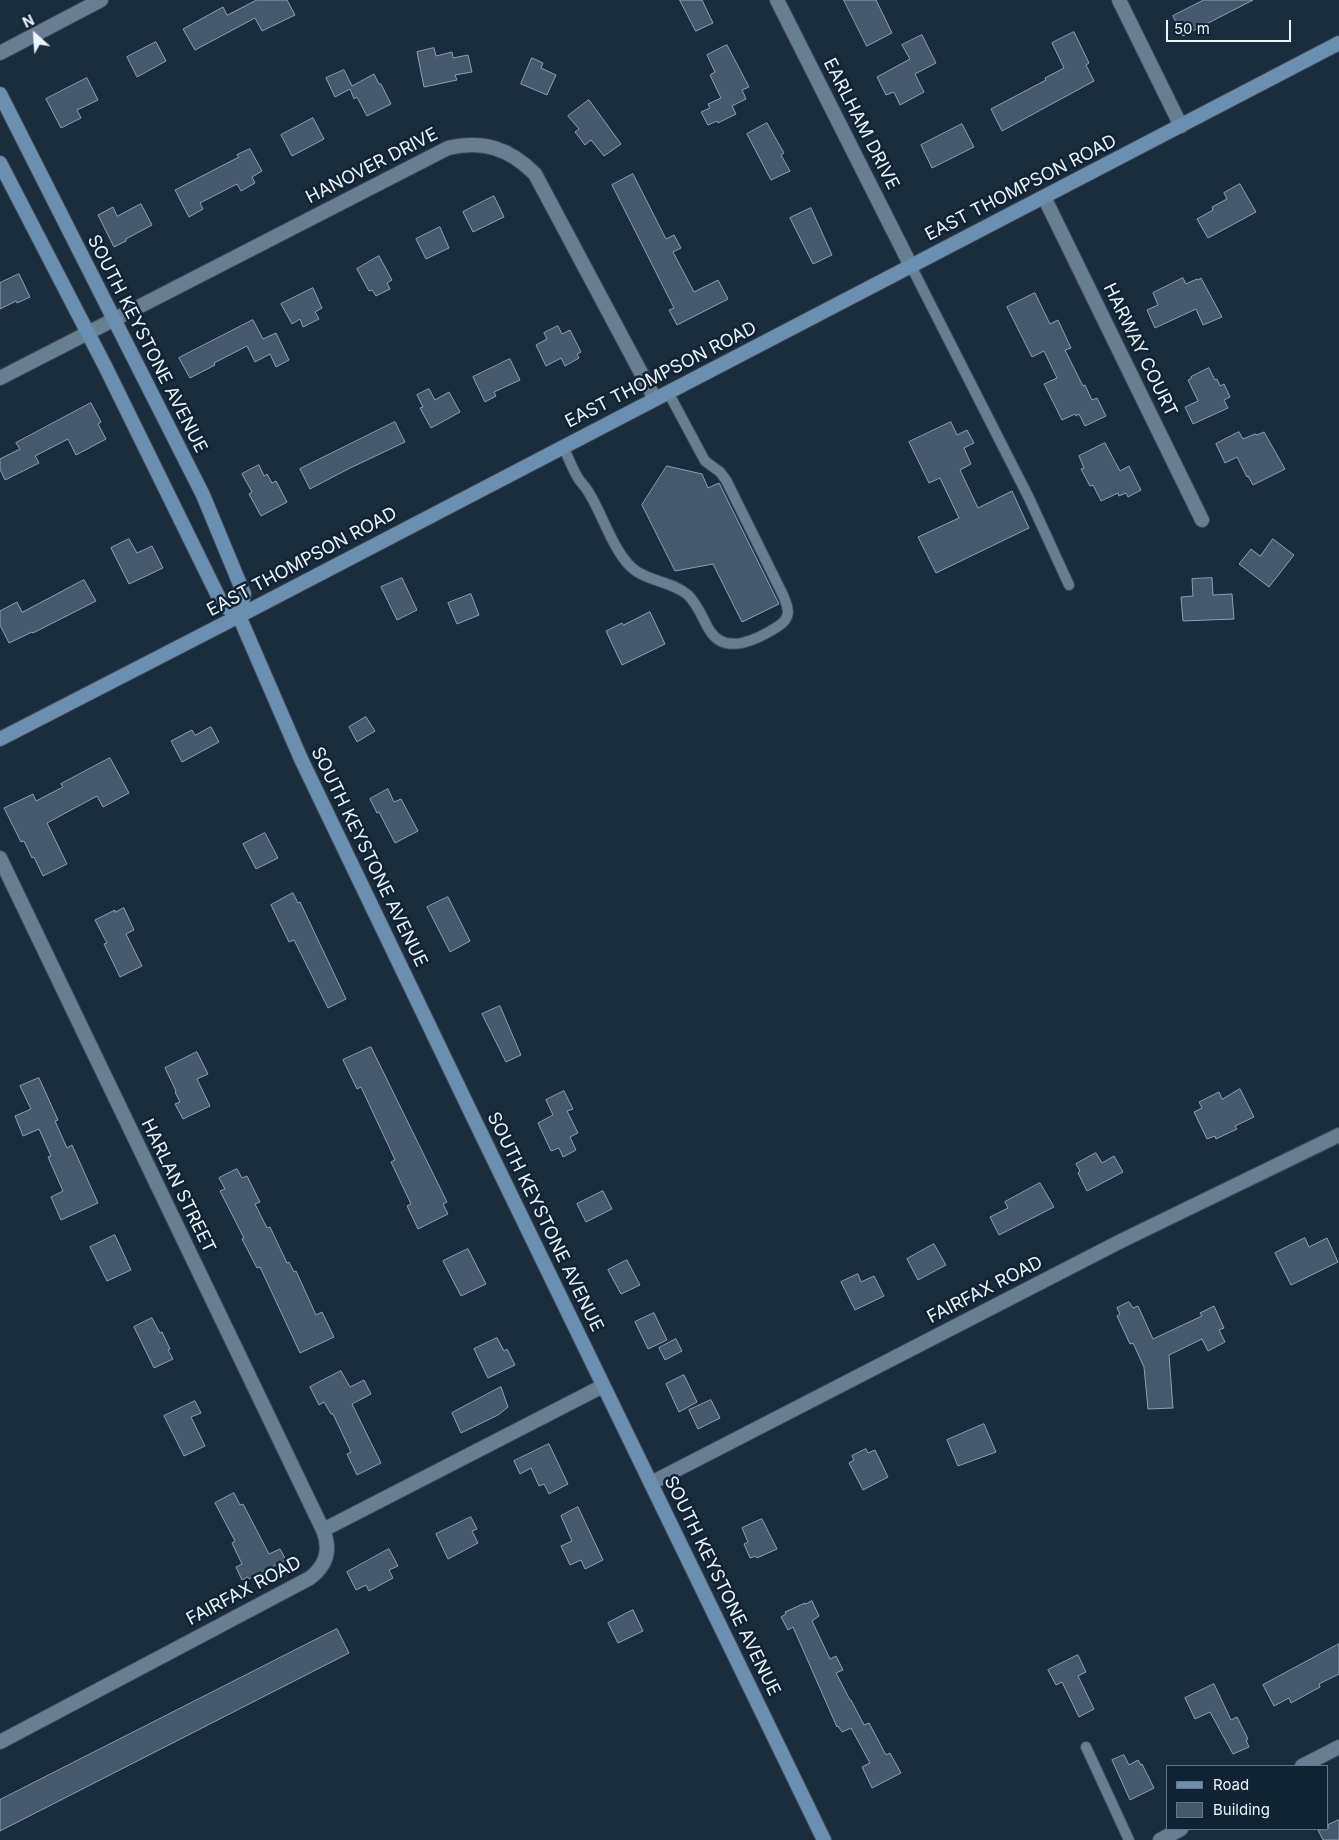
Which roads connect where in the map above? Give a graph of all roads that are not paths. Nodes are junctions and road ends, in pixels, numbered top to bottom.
1 (101, 0) edge
2 (777, 0) edge
3 (1119, 0) edge
4 (1339, 43) edge
5 (0, 53) edge
6 (0, 94) edge
7 (1181, 126) junction
8 (0, 163) edge
9 (1044, 197) junction
10 (911, 266) junction
11 (114, 320) junction
12 (87, 334) junction
13 (0, 378) edge
14 (668, 392) junction
15 (655, 399) junction
16 (563, 446) junction
17 (1202, 520) dead end
18 (1069, 585) dead end
19 (239, 616) junction
20 (0, 739) edge
21 (0, 858) edge
22 (1339, 1135) edge
23 (603, 1386) junction
24 (651, 1483) junction
25 (323, 1530) junction
26 (0, 1742) edge
27 (1086, 1747) dead end
28 (1339, 1747) edge
29 (1304, 1765) edge
30 (1180, 1830) edge
31 (824, 1840) edge
32 (1129, 1840) edge
33 (1160, 1840) edge

1 - 5 street
2 - 10 street, EARLHAM DRIVE
3 - 7 street
4 - 7 main road, EAST THOMPSON ROAD
6 - 11 main road, SOUTH KEYSTONE AVENUE
7 - 9 main road, EAST THOMPSON ROAD
8 - 12 main road, SOUTH KEYSTONE AVENUE
9 - 10 main road, EAST THOMPSON ROAD
9 - 17 street, HARWAY COURT
10 - 14 main road, EAST THOMPSON ROAD
10 - 18 lane
11 - 12 street, HANOVER DRIVE
11 - 15 street, HANOVER DRIVE
11 - 19 main road, SOUTH KEYSTONE AVENUE
12 - 13 street, HANOVER DRIVE
12 - 19 main road, SOUTH KEYSTONE AVENUE
14 - 15 main road, EAST THOMPSON ROAD
14 - 16 lane
15 - 16 main road, EAST THOMPSON ROAD
16 - 19 main road, EAST THOMPSON ROAD
19 - 20 main road, EAST THOMPSON ROAD
19 - 23 main road, SOUTH KEYSTONE AVENUE
21 - 25 street, HARLAN STREET
22 - 24 street, FAIRFAX ROAD
23 - 24 main road, SOUTH KEYSTONE AVENUE
23 - 25 street
24 - 31 main road, SOUTH KEYSTONE AVENUE
25 - 26 street, FAIRFAX ROAD
27 - 32 lane
28 - 29 street
30 - 33 street

